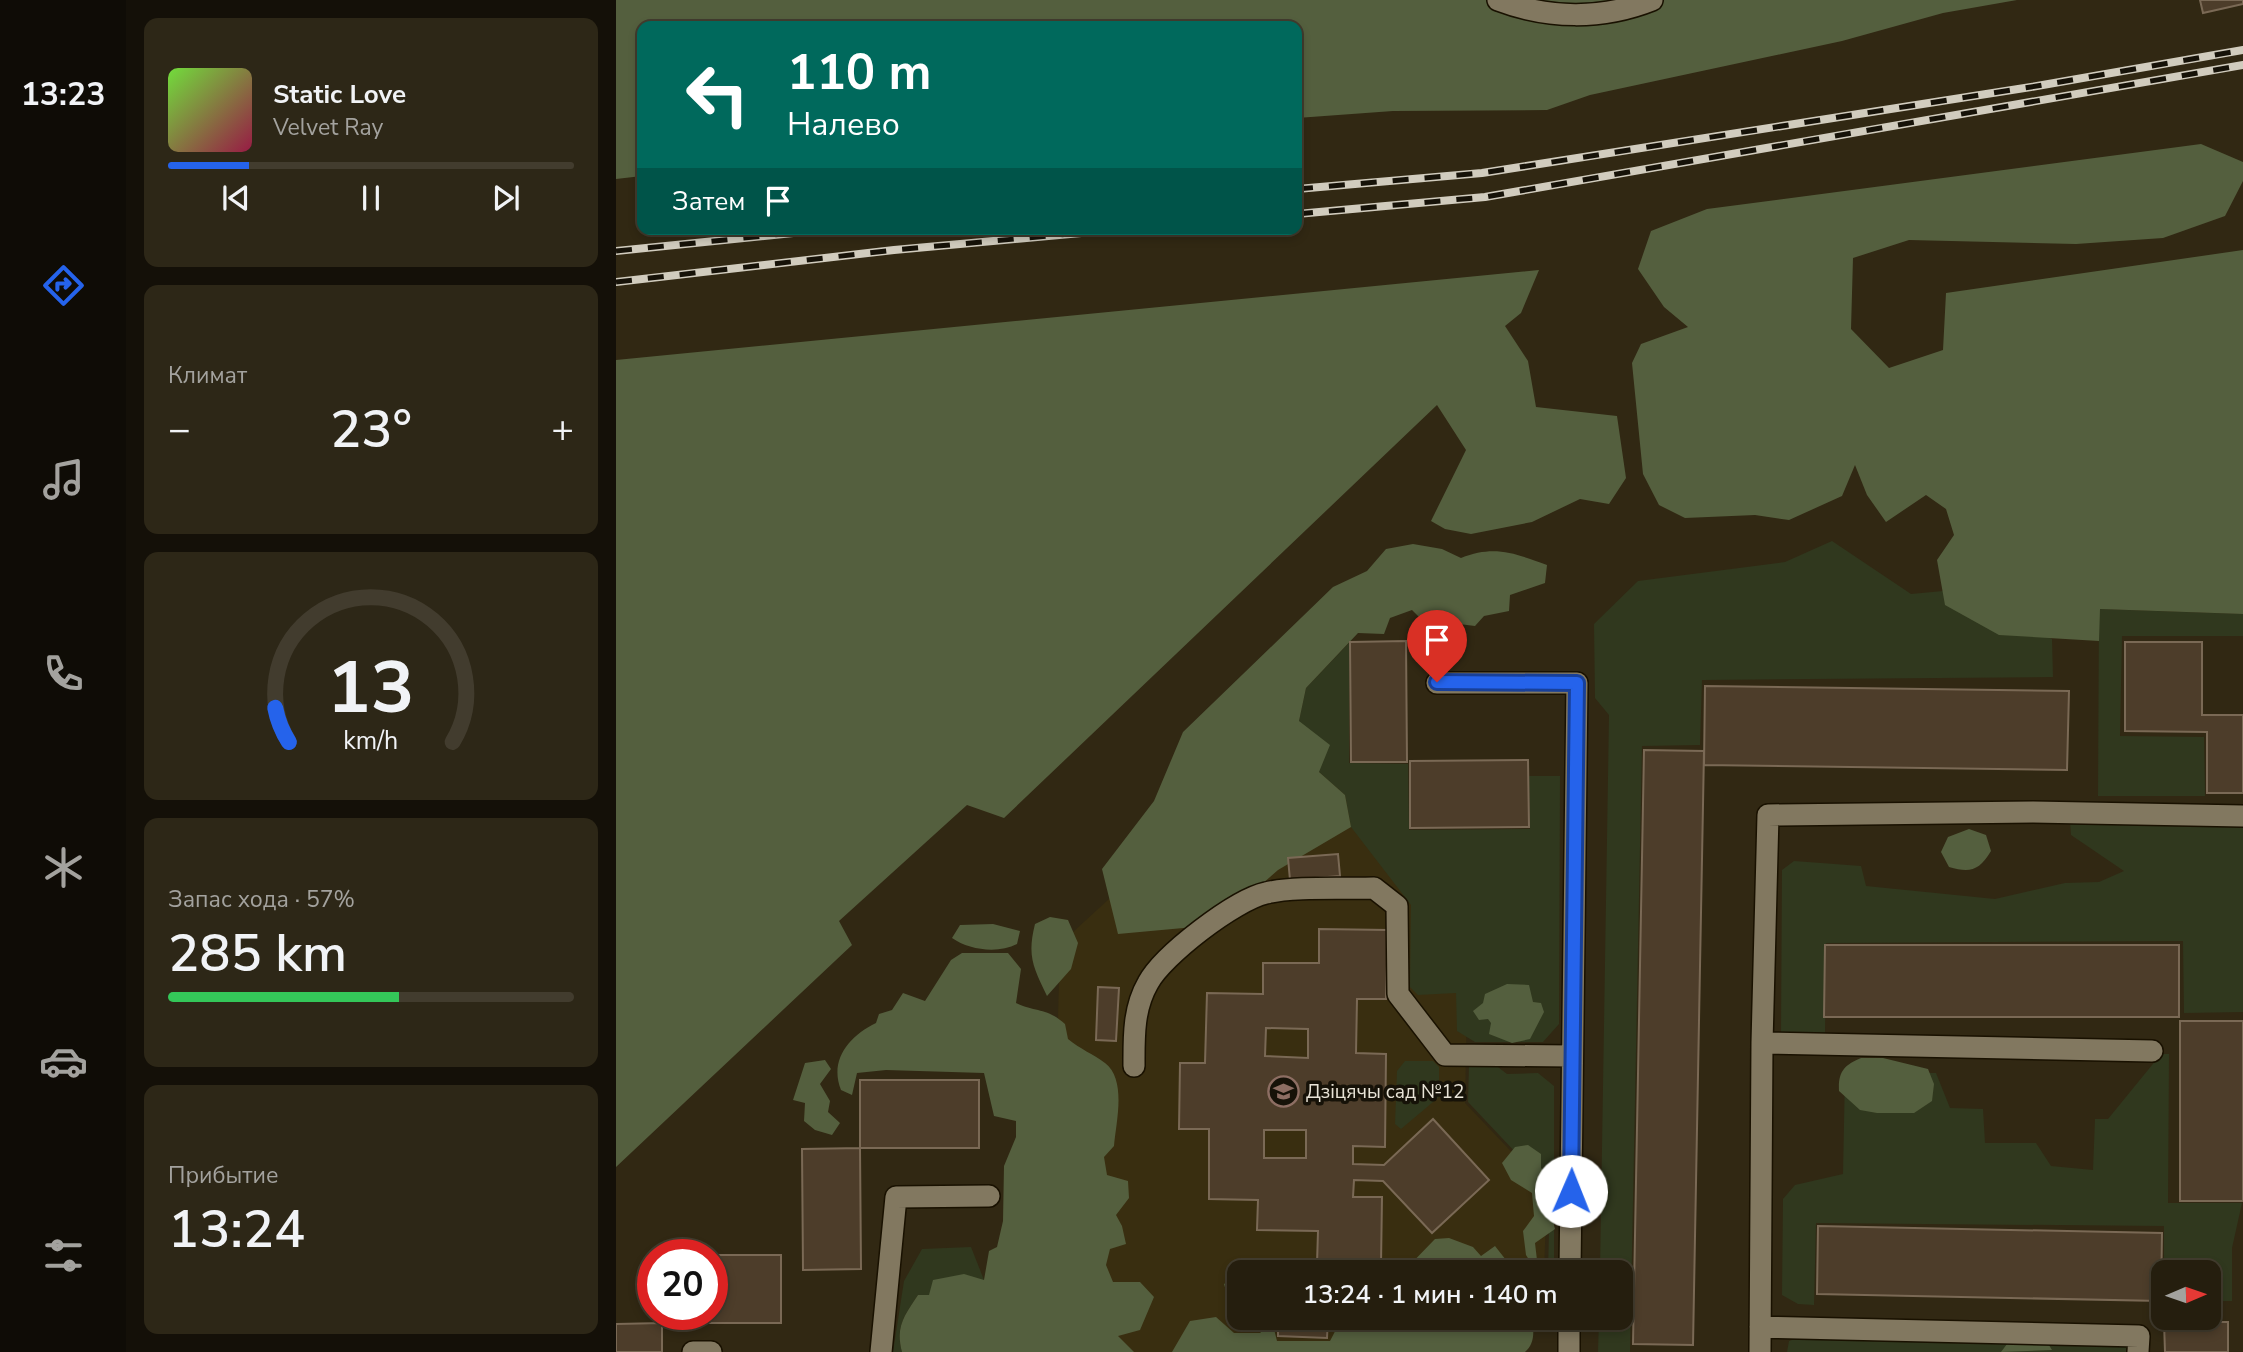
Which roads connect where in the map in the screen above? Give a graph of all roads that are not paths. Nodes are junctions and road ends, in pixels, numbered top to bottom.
1 (1498, 0) edge
2 (1652, 0) edge
3 (1437, 682) dead end
4 (2243, 816) edge
5 (1762, 1043) junction
6 (2152, 1051) dead end
7 (1573, 1056) junction
8 (1134, 1066) dead end
9 (989, 1196) dead end
10 (1570, 1260) edge
11 (1760, 1327) junction
12 (1569, 1330) edge
13 (693, 1352) edge
14 (711, 1352) edge
15 (881, 1352) edge
16 (1569, 1352) edge
17 (1760, 1352) edge
18 (2138, 1352) edge

1 - 2 street
3 - 7 street
4 - 5 street
5 - 6 street
5 - 11 street
7 - 8 street
7 - 10 street
9 - 15 street
11 - 17 street
11 - 18 street
12 - 16 street
13 - 14 street

